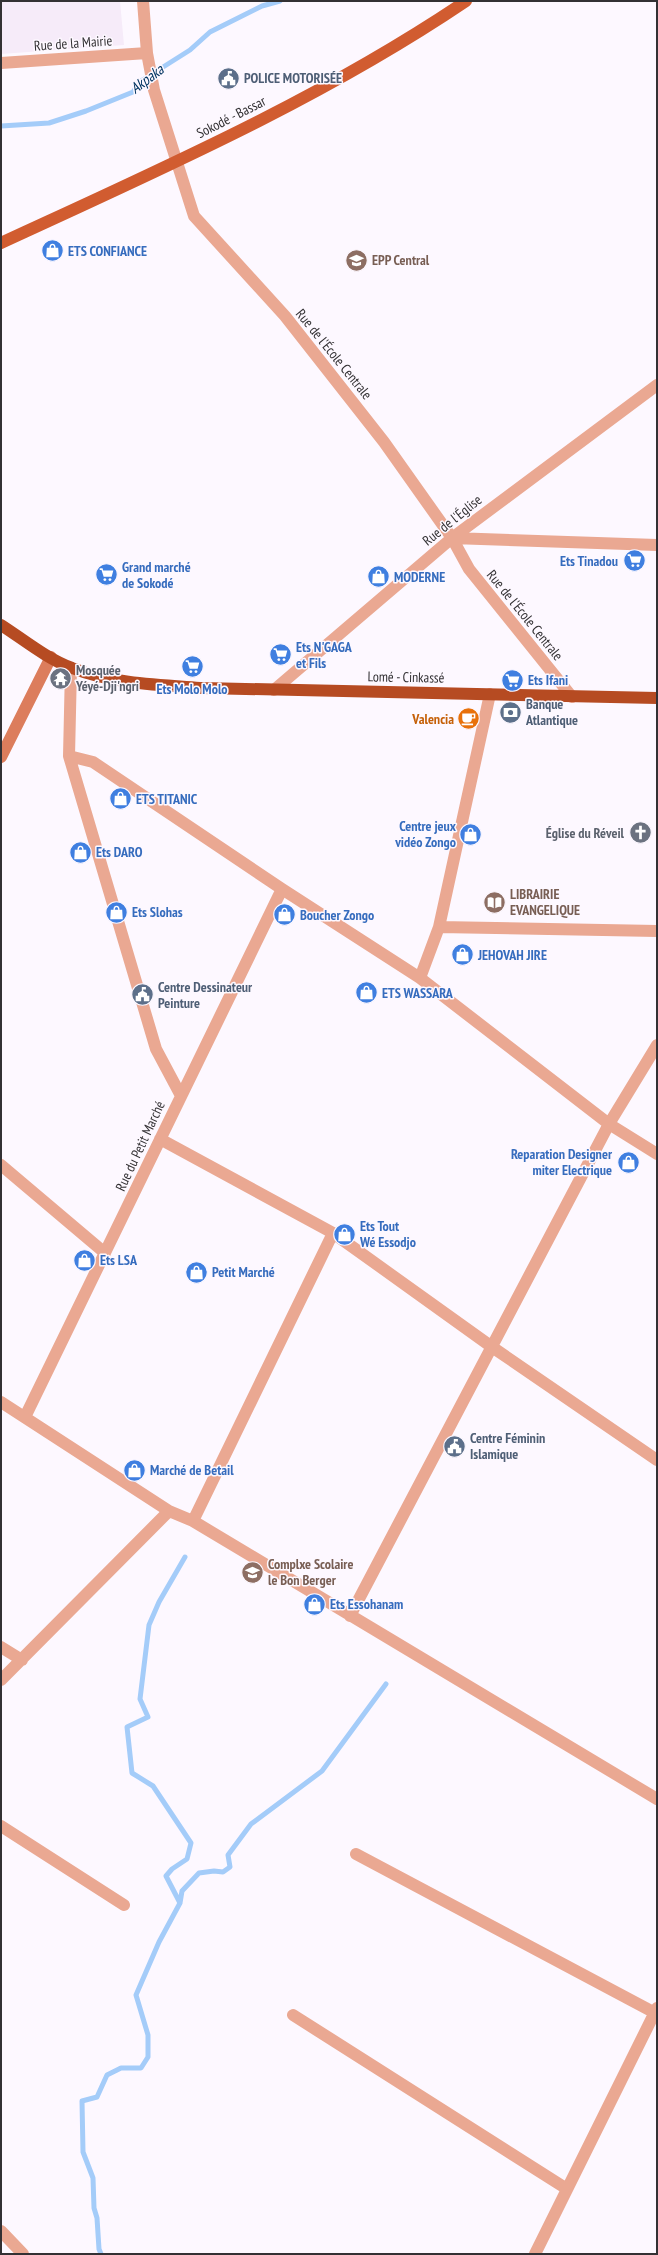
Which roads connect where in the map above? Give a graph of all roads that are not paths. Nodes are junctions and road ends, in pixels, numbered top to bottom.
1 (143, 1) edge
2 (466, 1) edge
3 (148, 59) junction
4 (1, 63) edge
5 (176, 162) junction
6 (1, 243) edge
7 (657, 385) edge
8 (452, 538) junction
9 (657, 545) edge
10 (1, 625) edge
11 (51, 657) junction
12 (71, 668) junction
13 (274, 690) junction
14 (490, 694) junction
15 (572, 697) junction
16 (657, 698) edge
17 (69, 756) junction
18 (1, 757) edge
19 (282, 889) junction
20 (440, 927) junction
21 (657, 931) edge
22 (420, 978) junction
23 (657, 1045) edge
24 (180, 1094) junction
25 (609, 1124) junction
26 (160, 1139) junction
27 (657, 1154) edge
28 (1, 1165) edge
29 (333, 1233) junction
30 (105, 1253) junction
31 (492, 1347) junction
32 (1, 1402) edge
33 (26, 1417) junction
34 (657, 1460) edge
35 (169, 1511) junction
36 (193, 1520) junction
37 (350, 1616) junction
38 (1, 1647) edge
39 (22, 1660) junction
40 (1, 1680) edge
41 (657, 1799) edge
42 (1, 1826) edge
43 (356, 1854) dead end
44 (124, 1905) dead end
45 (656, 2011) edge
46 (293, 2015) dead end
47 (567, 2189) junction
48 (1, 2231) edge
49 (23, 2254) edge
50 (535, 2254) edge

1 - 3 street, Rue de l'École Centrale
2 - 5 main road, Sokodé - Bassar
3 - 4 street, Rue de la Mairie
3 - 5 street, Rue de l'École Centrale
5 - 6 main road, Sokodé - Bassar
5 - 8 street, Rue de l'École Centrale
7 - 8 street, Rue de l'Église
8 - 9 street
8 - 13 street, Rue de l'Église
8 - 15 street, Rue de l'École Centrale
10 - 11 highway, Lomé - Cinkassé
11 - 12 highway, Lomé - Cinkassé
11 - 18 main road
12 - 13 highway, Lomé - Cinkassé
12 - 17 street
13 - 14 highway, Lomé - Cinkassé
14 - 15 highway, Lomé - Cinkassé
14 - 20 street
15 - 16 highway, Lomé - Cinkassé
17 - 19 street
17 - 24 street
19 - 22 street
19 - 24 street, Rue du Petit Marché
20 - 21 street
20 - 22 street
22 - 25 street
23 - 25 street
24 - 26 street, Rue du Petit Marché
25 - 27 street
25 - 31 street
26 - 29 street
26 - 30 street, Rue du Petit Marché
28 - 30 street
29 - 31 street
29 - 36 street
30 - 33 street, Rue du Petit Marché
31 - 34 street
31 - 37 street
32 - 33 street
33 - 35 street
35 - 36 street
35 - 39 street
36 - 37 street
37 - 41 street
38 - 39 street
39 - 40 street
42 - 44 street
43 - 45 street
45 - 47 street
46 - 47 street
47 - 50 street
48 - 49 street

